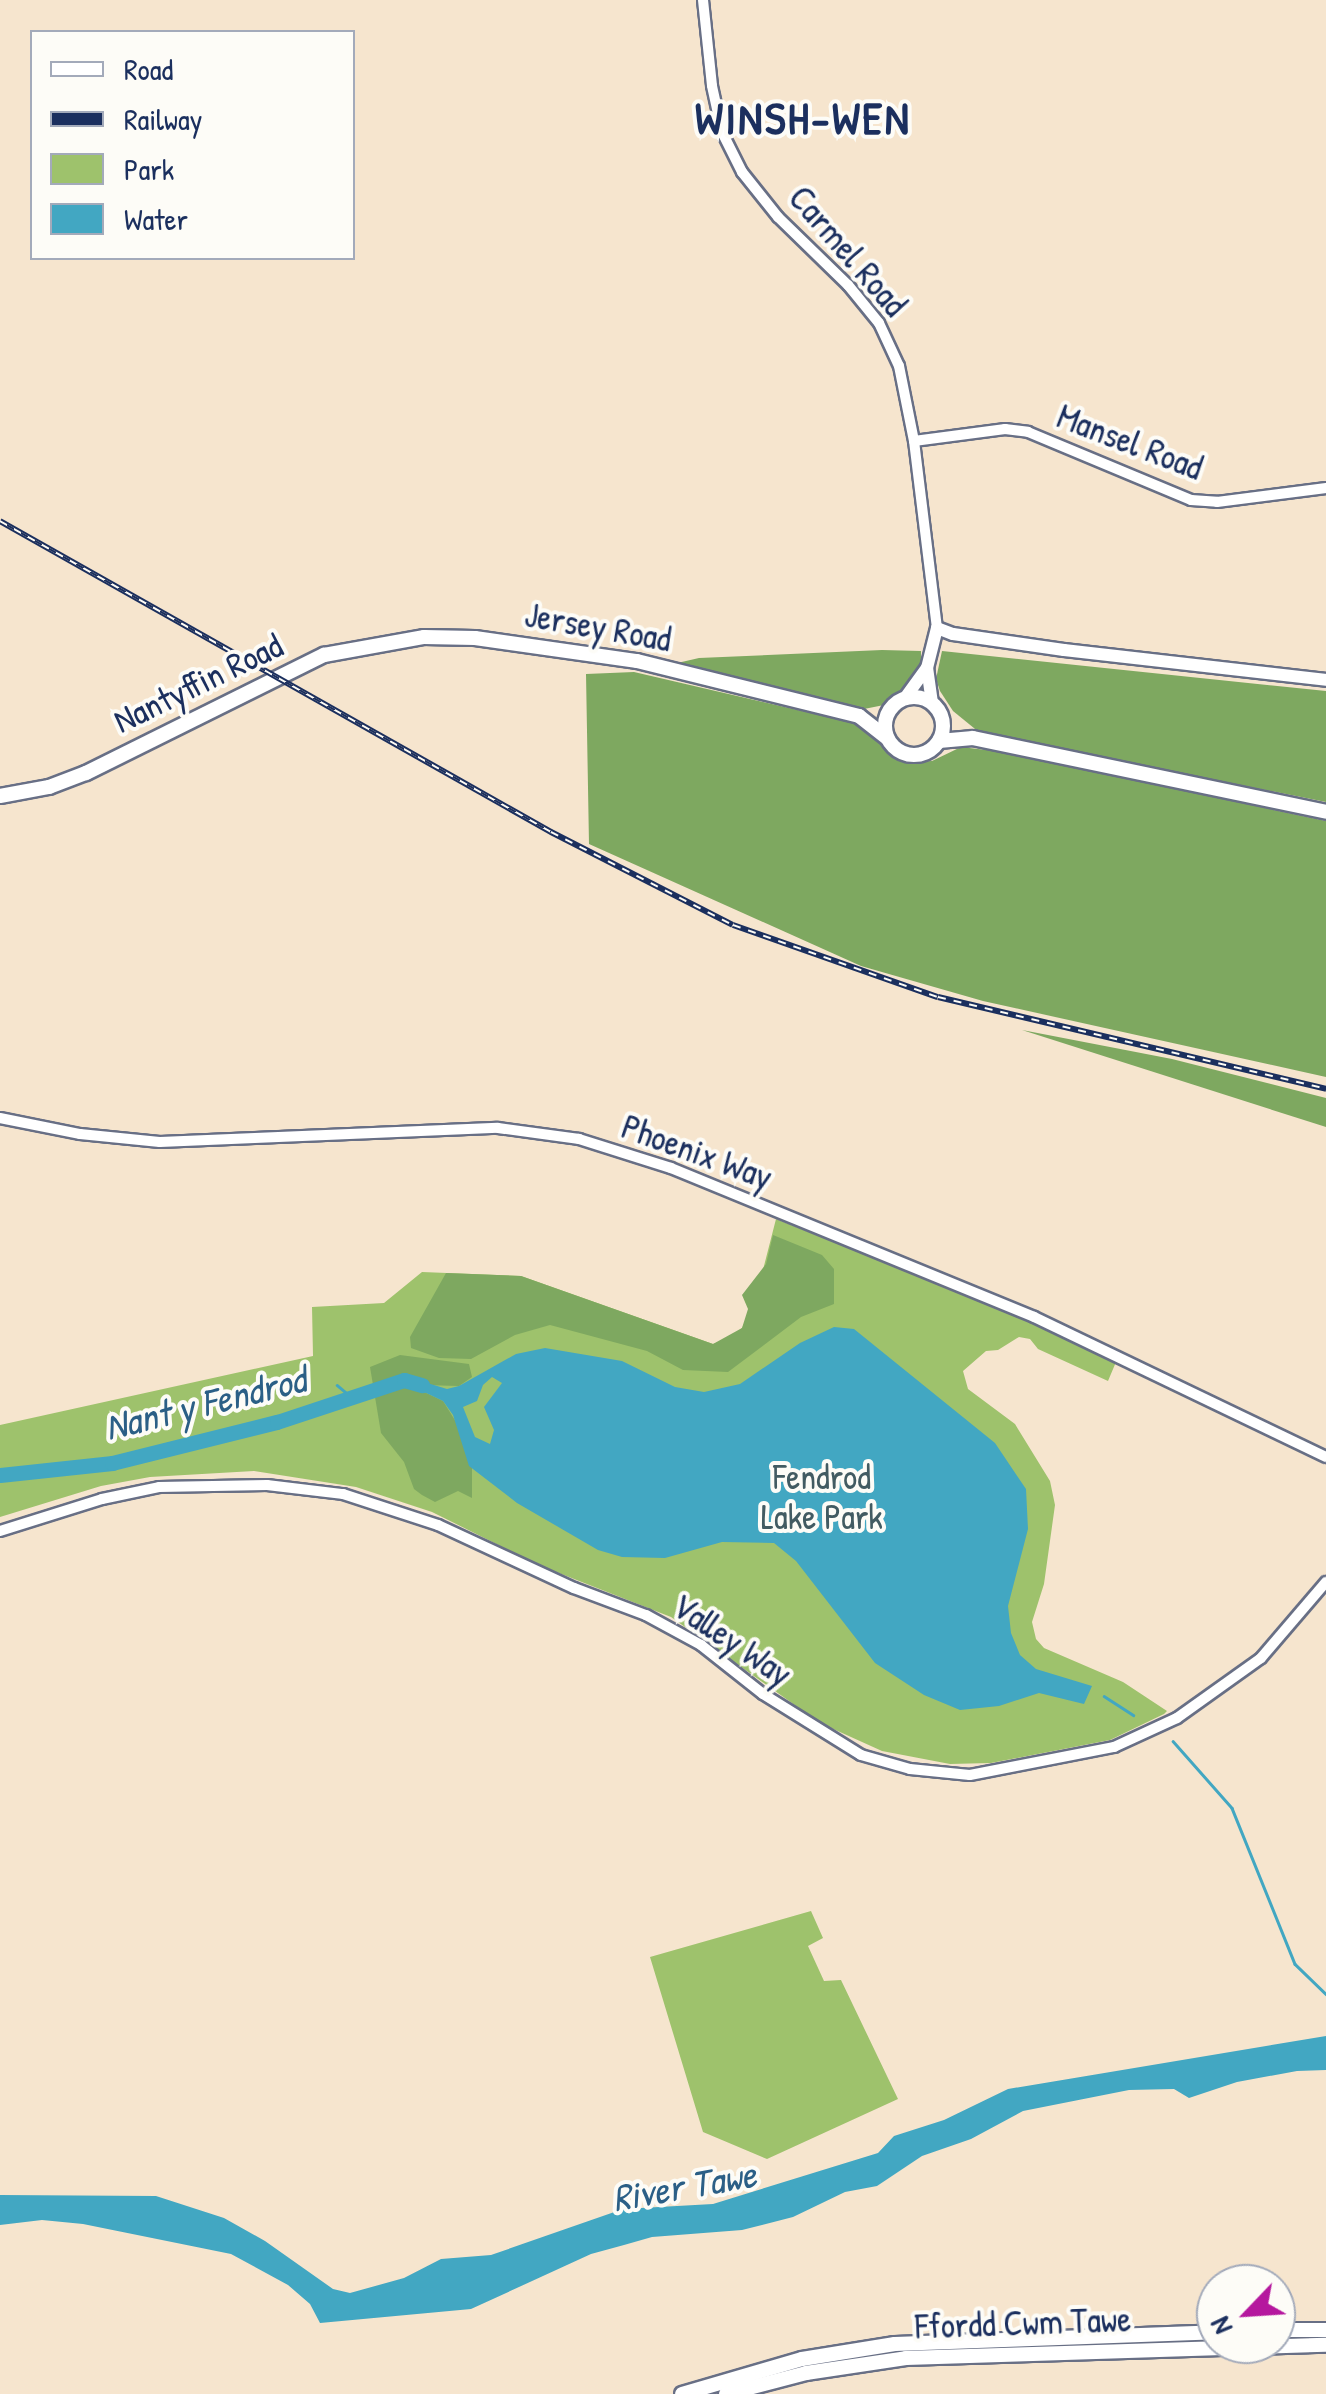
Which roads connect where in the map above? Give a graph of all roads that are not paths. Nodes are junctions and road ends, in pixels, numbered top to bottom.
1 (703, 0) edge
2 (914, 442) junction
3 (1326, 488) edge
4 (937, 628) junction
5 (324, 655) joint
6 (927, 668) junction
7 (1326, 680) edge
8 (905, 698) junction
9 (932, 703) junction
10 (890, 709) junction
11 (859, 716) junction
12 (942, 720) junction
13 (887, 738) junction
14 (974, 738) junction
15 (939, 741) junction
16 (99, 766) junction
17 (0, 786) edge
18 (0, 796) edge
19 (1326, 812) edge
20 (0, 1118) edge
21 (1326, 1457) edge
22 (0, 1531) edge
23 (1326, 1582) edge
24 (1296, 2330) edge
25 (1326, 2330) edge
26 (1196, 2333) edge
27 (1326, 2345) edge
28 (682, 2394) edge
29 (726, 2394) edge

1 - 2 street, Carmel Road
2 - 3 street, Mansel Road
2 - 4 street, Carmel Road
4 - 6 main road, Carmel Road
4 - 7 main road
5 - 11 main road, Jersey Road
5 - 16 main road, Nantyffin Road
6 - 8 main road, Carmel Road
6 - 9 main road, Carmel Road
8 - 9 main road
8 - 10 main road
9 - 12 main road
10 - 11 main road, Jersey Road
10 - 13 main road
11 - 13 main road, Jersey Road
12 - 14 main road
12 - 15 main road
13 - 15 main road
14 - 15 main road
14 - 19 main road
16 - 17 main road, Nantyffin Road
16 - 18 main road, Nantyffin Road
20 - 21 street, Phoenix Way
22 - 23 street, Valley Way
24 - 25 main road
26 - 28 main road, Ffordd Cwm Tawe
27 - 29 main road, Ffordd Cwm Tawe

